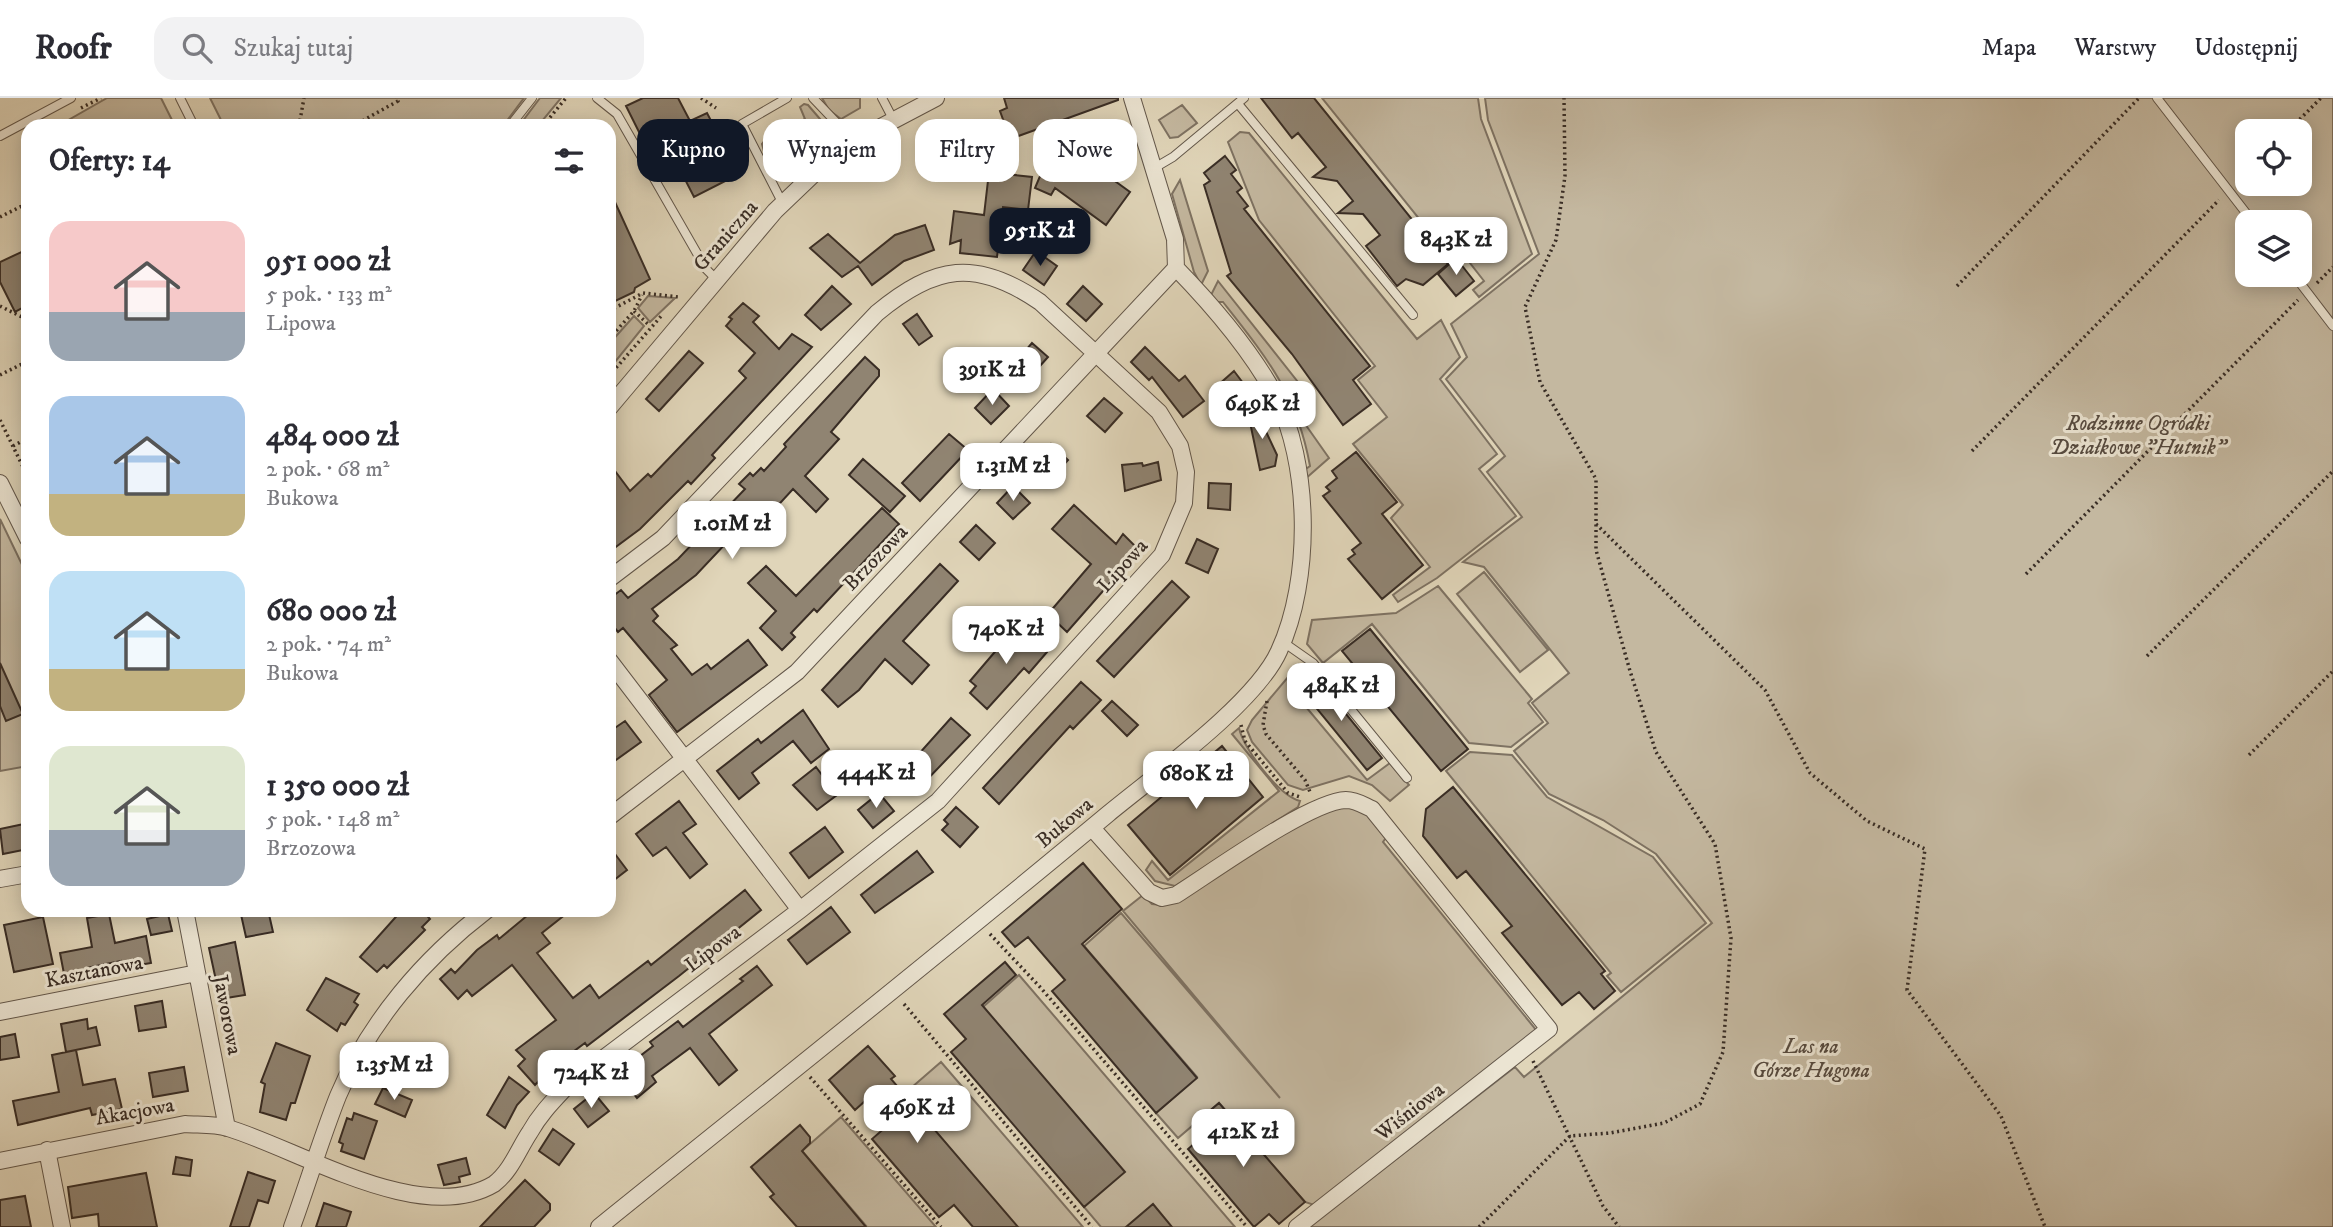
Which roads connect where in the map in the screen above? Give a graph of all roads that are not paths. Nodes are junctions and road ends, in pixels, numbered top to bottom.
1 (71, 98) edge
2 (180, 98) edge
3 (531, 98) edge
4 (597, 98) edge
5 (787, 98) edge
6 (813, 98) edge
7 (883, 98) edge
8 (936, 98) edge
9 (1132, 98) edge
10 (2157, 98) edge
11 (1241, 102) edge
12 (32, 119) edge
13 (190, 119) edge
14 (515, 119) edge
15 (833, 119) edge
16 (893, 119) edge
17 (895, 119) edge
18 (21, 125) edge
19 (0, 136) edge
20 (1156, 167) junction
21 (807, 182) edge
22 (783, 204) junction
23 (2244, 210) edge
24 (1176, 268) junction
25 (716, 279) junction
26 (2303, 287) edge
27 (1413, 316) dead end
28 (2333, 326) edge
29 (1097, 354) junction
30 (616, 400) edge
31 (0, 482) edge
32 (21, 525) edge
33 (616, 574) edge
34 (1283, 642) junction
35 (616, 669) edge
36 (684, 761) junction
37 (1407, 778) dead end
38 (616, 812) edge
39 (1092, 828) junction
40 (21, 875) edge
41 (0, 879) edge
42 (800, 909) junction
43 (186, 917) edge
44 (479, 917) edge
45 (197, 973) junction
46 (0, 1012) edge
47 (227, 1128) junction
48 (47, 1150) junction
49 (0, 1161) edge
50 (313, 1167) junction
51 (610, 1223) edge
52 (62, 1227) edge
53 (292, 1227) edge
54 (1297, 1227) edge

1 - 12 lane
2 - 13 lane
3 - 14 lane
4 - 25 lane
5 - 22 lane
6 - 15 lane
7 - 16 lane
8 - 17 street, Graniczna
9 - 20 street
10 - 23 lane
11 - 20 lane
11 - 27 lane
18 - 19 lane
20 - 24 street
21 - 22 street, Graniczna
22 - 25 street, Graniczna
24 - 29 street, Brzozowa
24 - 34 street, Bukowa
25 - 30 street, Graniczna
26 - 28 lane
29 - 33 street, Lipowa
29 - 36 street, Brzozowa
29 - 42 street, Lipowa
31 - 32 street
34 - 37 lane
34 - 39 street, Bukowa
35 - 36 street
36 - 38 street, Brzozowa
36 - 42 street
39 - 51 street, Bukowa
39 - 54 street, Wiśniowa
40 - 41 street
42 - 50 street, Lipowa
43 - 45 street, Jaworowa
44 - 50 street
45 - 46 street, Kasztanowa
45 - 47 street, Jaworowa
47 - 48 street, Akacjowa
47 - 50 street, Akacjowa
48 - 49 street, Akacjowa
48 - 52 street
50 - 53 street

